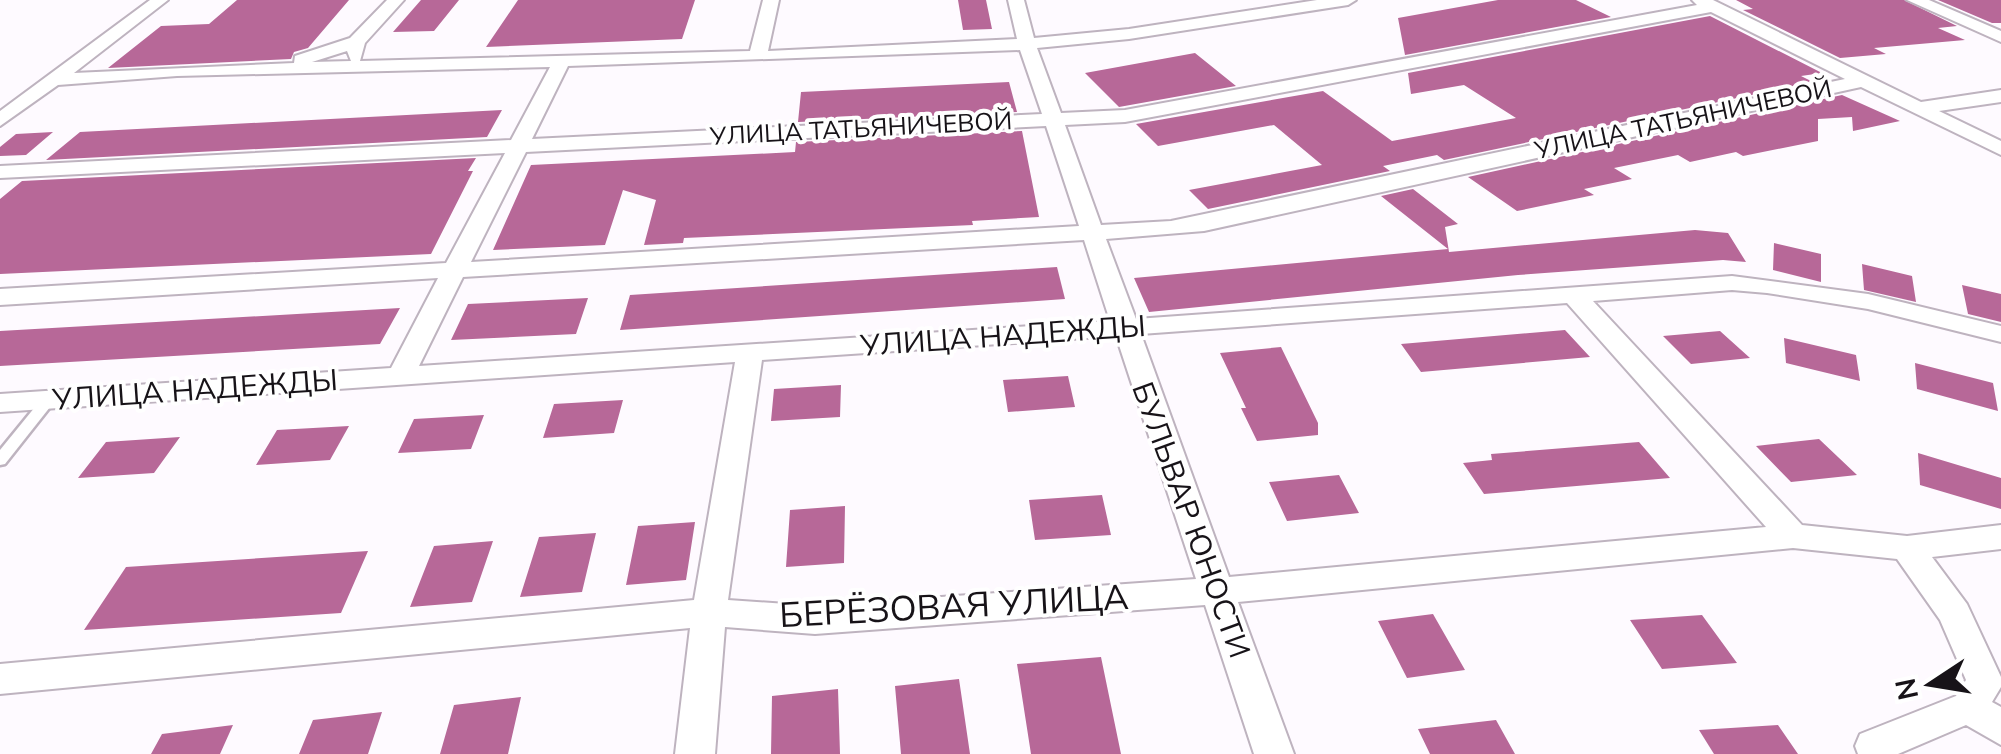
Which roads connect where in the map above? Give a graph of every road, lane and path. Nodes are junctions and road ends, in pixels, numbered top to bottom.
1 (160, 0) edge
2 (396, 0) edge
3 (771, 0) edge
4 (1016, 0) edge
5 (1348, 0) edge
6 (1915, 0) edge
7 (1706, 3) edge
8 (2001, 37) edge
9 (356, 42) junction
10 (1027, 44) junction
11 (758, 56) junction
12 (563, 60) junction
13 (354, 68) junction
14 (270, 70) junction
15 (1862, 80) junction
16 (47, 85) junction
17 (0, 92) edge
18 (2001, 96) edge
19 (1919, 108) junction
20 (1053, 119) junction
21 (0, 120) edge
22 (520, 144) junction
23 (2001, 150) edge
24 (0, 172) edge
25 (1092, 232) junction
26 (457, 268) junction
27 (1574, 295) junction
28 (0, 297) edge
29 (1123, 328) junction
30 (2001, 334) edge
31 (750, 353) junction
32 (400, 377) junction
33 (49, 400) junction
34 (0, 403) edge
35 (0, 460) edge
36 (1793, 536) junction
37 (2001, 537) edge
38 (1907, 548) junction
39 (1217, 591) junction
40 (709, 612) junction
41 (0, 679) edge
42 (1969, 706) junction
43 (2001, 728) edge
44 (1874, 746) dead end
45 (694, 754) edge
46 (1274, 754) edge

1 - 16 street
2 - 9 street
3 - 11 street
4 - 10 street, БУЛЬВАР ЮНОСТИ
5 - 10 street
6 - 8 street
7 - 15 street
7 - 20 street, УЛИЦА ТАТЬЯНИЧЕВОЙ
9 - 13 street
9 - 14 street
10 - 11 street
10 - 20 street, БУЛЬВАР ЮНОСТИ
11 - 12 street
12 - 13 street
12 - 22 street
13 - 14 street
14 - 16 street
15 - 19 street
15 - 25 street, УЛИЦА ТАТЬЯНИЧЕВОЙ
16 - 17 street
16 - 21 street
18 - 19 street
19 - 23 street
20 - 22 street, УЛИЦА ТАТЬЯНИЧЕВОЙ
20 - 25 street, БУЛЬВАР ЮНОСТИ
22 - 24 street, УЛИЦА ТАТЬЯНИЧЕВОЙ
22 - 26 street
25 - 26 street
25 - 29 street, БУЛЬВАР ЮНОСТИ
26 - 28 street
26 - 32 street
27 - 29 street, УЛИЦА НАДЕЖДЫ
27 - 30 street, УЛИЦА НАДЕЖДЫ
27 - 36 street
29 - 31 street, УЛИЦА НАДЕЖДЫ
29 - 39 street, БУЛЬВАР ЮНОСТИ
31 - 32 street, УЛИЦА НАДЕЖДЫ
31 - 40 street
32 - 33 street, УЛИЦА НАДЕЖДЫ
33 - 34 street, УЛИЦА НАДЕЖДЫ
33 - 35 lane
36 - 38 street, БЕРЁЗОВАЯ УЛИЦА
36 - 39 street, БЕРЁЗОВАЯ УЛИЦА
37 - 38 street, БЕРЁЗОВАЯ УЛИЦА
38 - 42 street
39 - 40 street, БЕРЁЗОВАЯ УЛИЦА
39 - 46 street, БУЛЬВАР ЮНОСТИ
40 - 41 street, БЕРЁЗОВАЯ УЛИЦА
40 - 45 street
42 - 43 street
42 - 44 street

